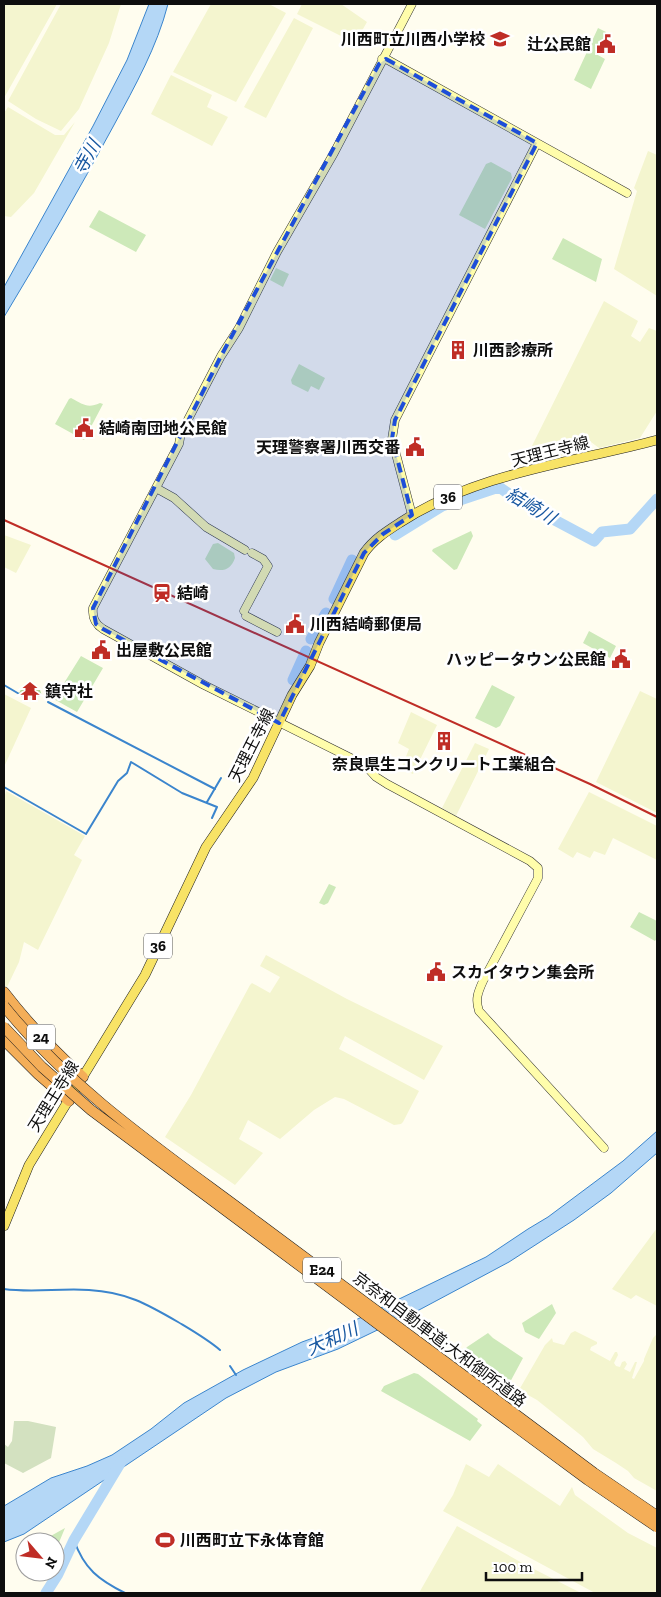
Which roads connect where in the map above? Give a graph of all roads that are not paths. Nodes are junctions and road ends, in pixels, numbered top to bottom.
1 (412, 4) edge
2 (382, 59) junction
3 (537, 143) junction
4 (627, 193) dead end
5 (657, 440) edge
6 (156, 488) junction
7 (412, 515) junction
8 (277, 632) dead end
9 (279, 722) junction
10 (4, 992) edge
11 (4, 1006) edge
12 (4, 1027) edge
13 (4, 1040) edge
14 (83, 1077) junction
15 (69, 1101) junction
16 (604, 1148) dead end
17 (4, 1226) edge
18 (657, 1516) edge
19 (657, 1527) edge

1 - 2 street
2 - 3 street
2 - 6 street
3 - 4 street
3 - 7 street
5 - 7 main road, 天理王寺線 / 36
6 - 8 street
6 - 9 street
7 - 9 main road, 天理王寺線 / 36
9 - 14 main road, 天理王寺線 / 36
9 - 16 street
10 - 14 highway, 24
11 - 18 highway, 京奈和自動車道;大和御所道路 / E24, bridge
12 - 19 highway, 京奈和自動車道;大和御所道路 / E24, bridge
13 - 15 highway, 24
14 - 15 main road, 天理王寺線 / 36
15 - 17 main road, 天理王寺線 / 36

